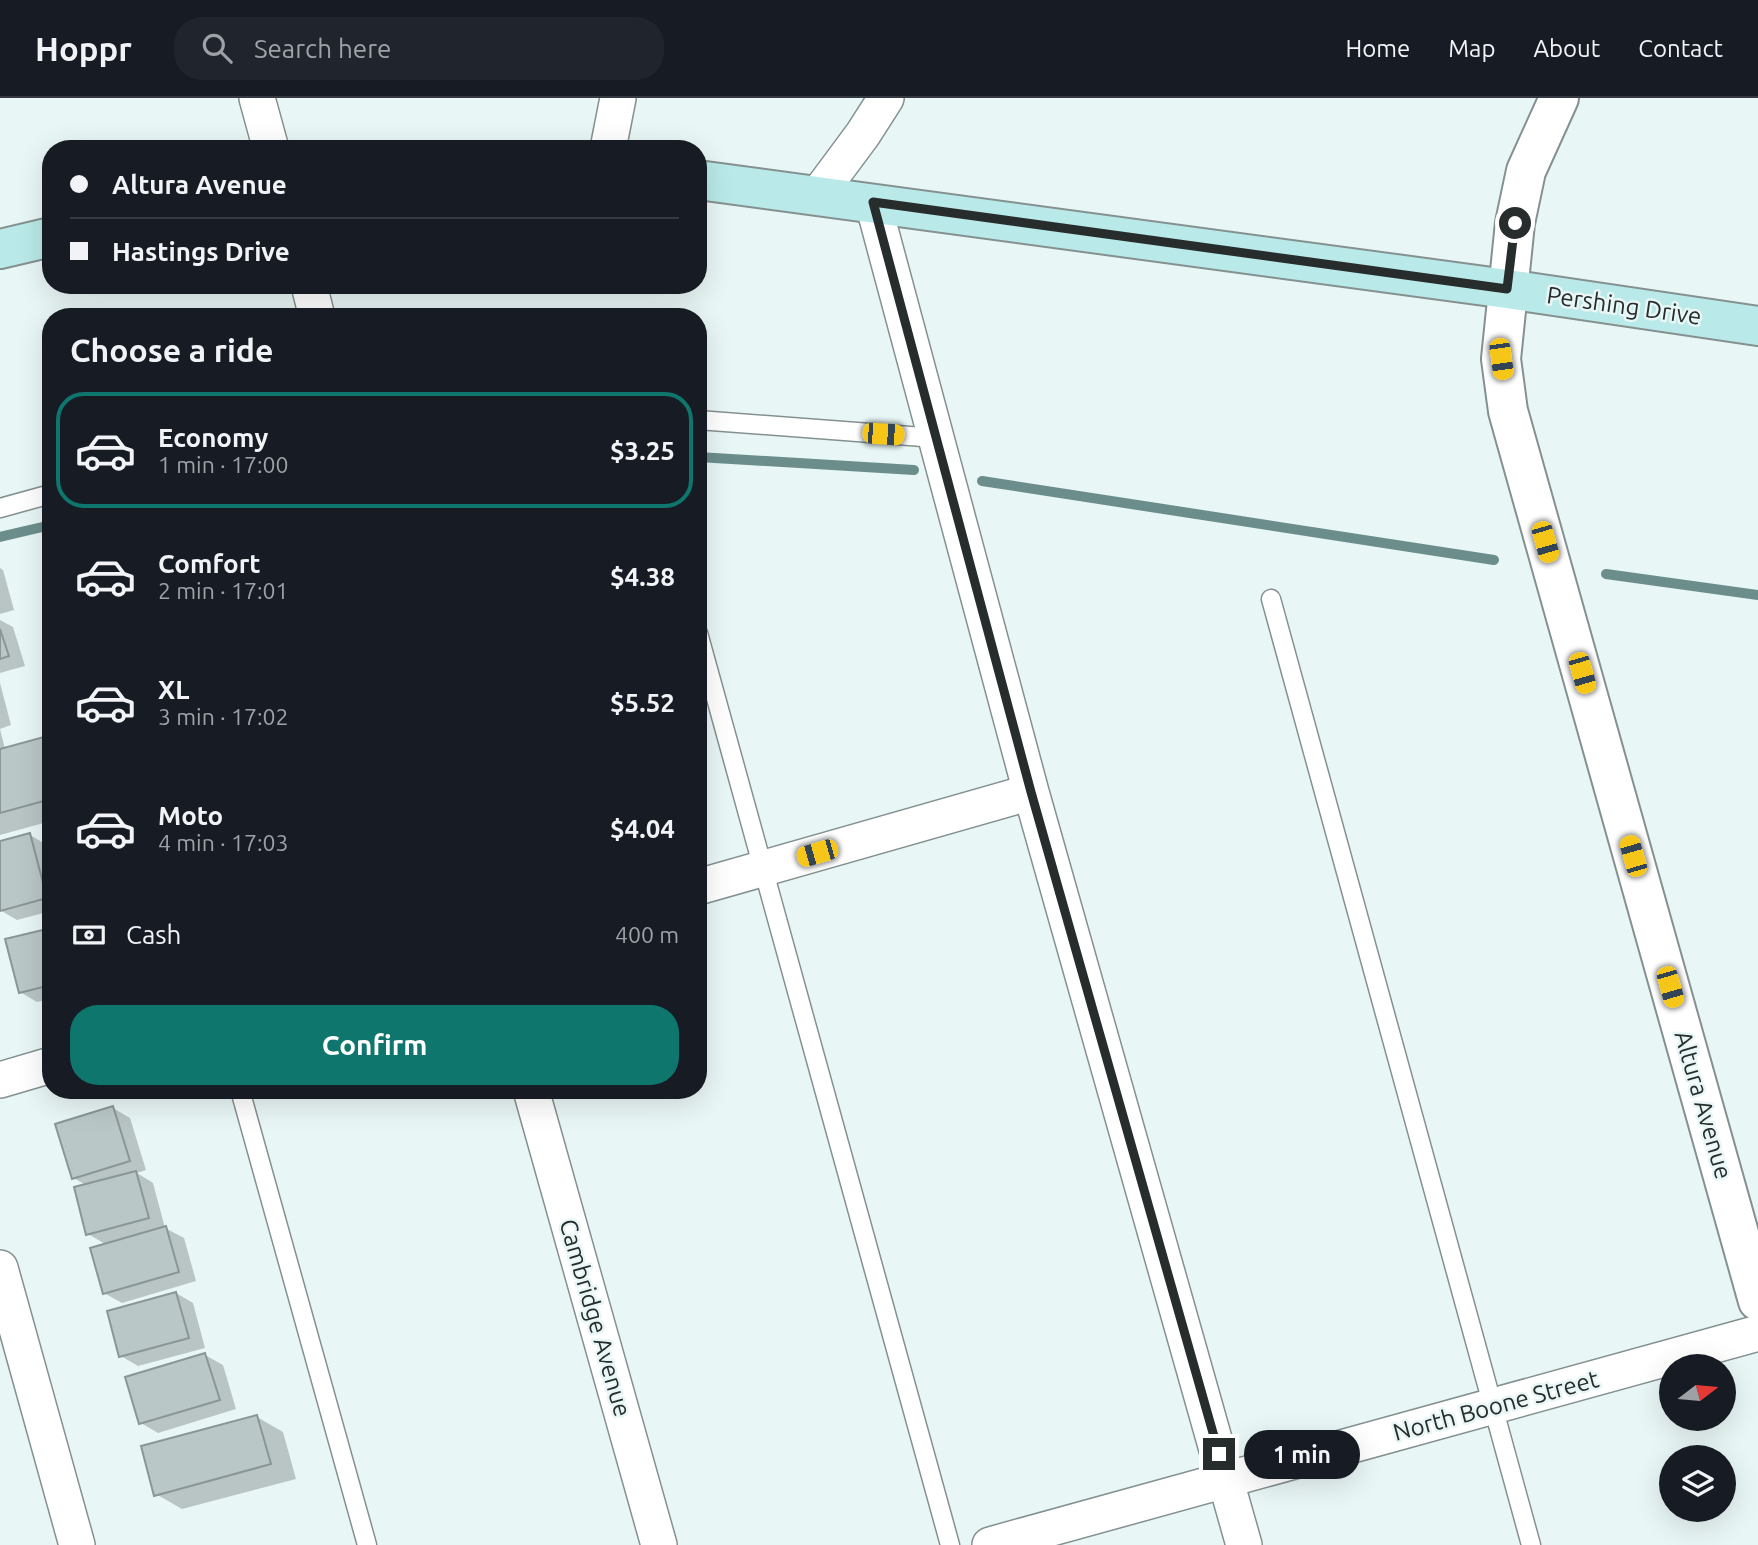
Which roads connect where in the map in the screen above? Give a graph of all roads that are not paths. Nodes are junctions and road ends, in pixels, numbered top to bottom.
1 (257, 98) edge
2 (618, 98) edge
3 (886, 98) edge
4 (1559, 98) edge
5 (269, 140) edge
6 (610, 140) edge
7 (707, 181) edge
8 (817, 196) junction
9 (873, 202) junction
10 (42, 239) edge
11 (0, 249) edge
12 (1507, 289) junction
13 (1758, 326) edge
14 (707, 421) edge
15 (936, 438) junction
16 (42, 496) edge
17 (0, 508) edge
18 (1271, 599) dead end
19 (707, 664) edge
20 (1031, 792) junction
21 (764, 869) junction
22 (707, 885) edge
23 (42, 1068) edge
24 (0, 1080) edge
25 (243, 1099) edge
26 (534, 1099) edge
27 (0, 1268) edge
28 (1758, 1301) edge
29 (1758, 1333) edge
30 (1493, 1406) junction
31 (1226, 1480) junction
32 (77, 1545) edge
33 (367, 1545) edge
34 (659, 1545) edge
35 (950, 1545) edge
36 (990, 1545) edge
37 (1244, 1545) edge
38 (1531, 1545) edge

1 - 5 street
2 - 6 street
3 - 8 street
4 - 12 street, Altura Avenue
7 - 8 main road, Pershing Drive
8 - 9 main road, Pershing Drive
9 - 12 main road, Pershing Drive
9 - 15 street
10 - 11 main road
12 - 13 main road, Pershing Drive
12 - 28 street, Altura Avenue
14 - 15 lane
15 - 20 street
16 - 17 lane
18 - 30 lane
19 - 21 lane
20 - 21 street
20 - 31 street
21 - 22 street
21 - 35 lane
23 - 24 street
25 - 33 lane
26 - 34 street, Cambridge Avenue
27 - 32 street
29 - 30 street, North Boone Street
30 - 31 street, North Boone Street
30 - 38 lane
31 - 36 street, North Boone Street
31 - 37 street

